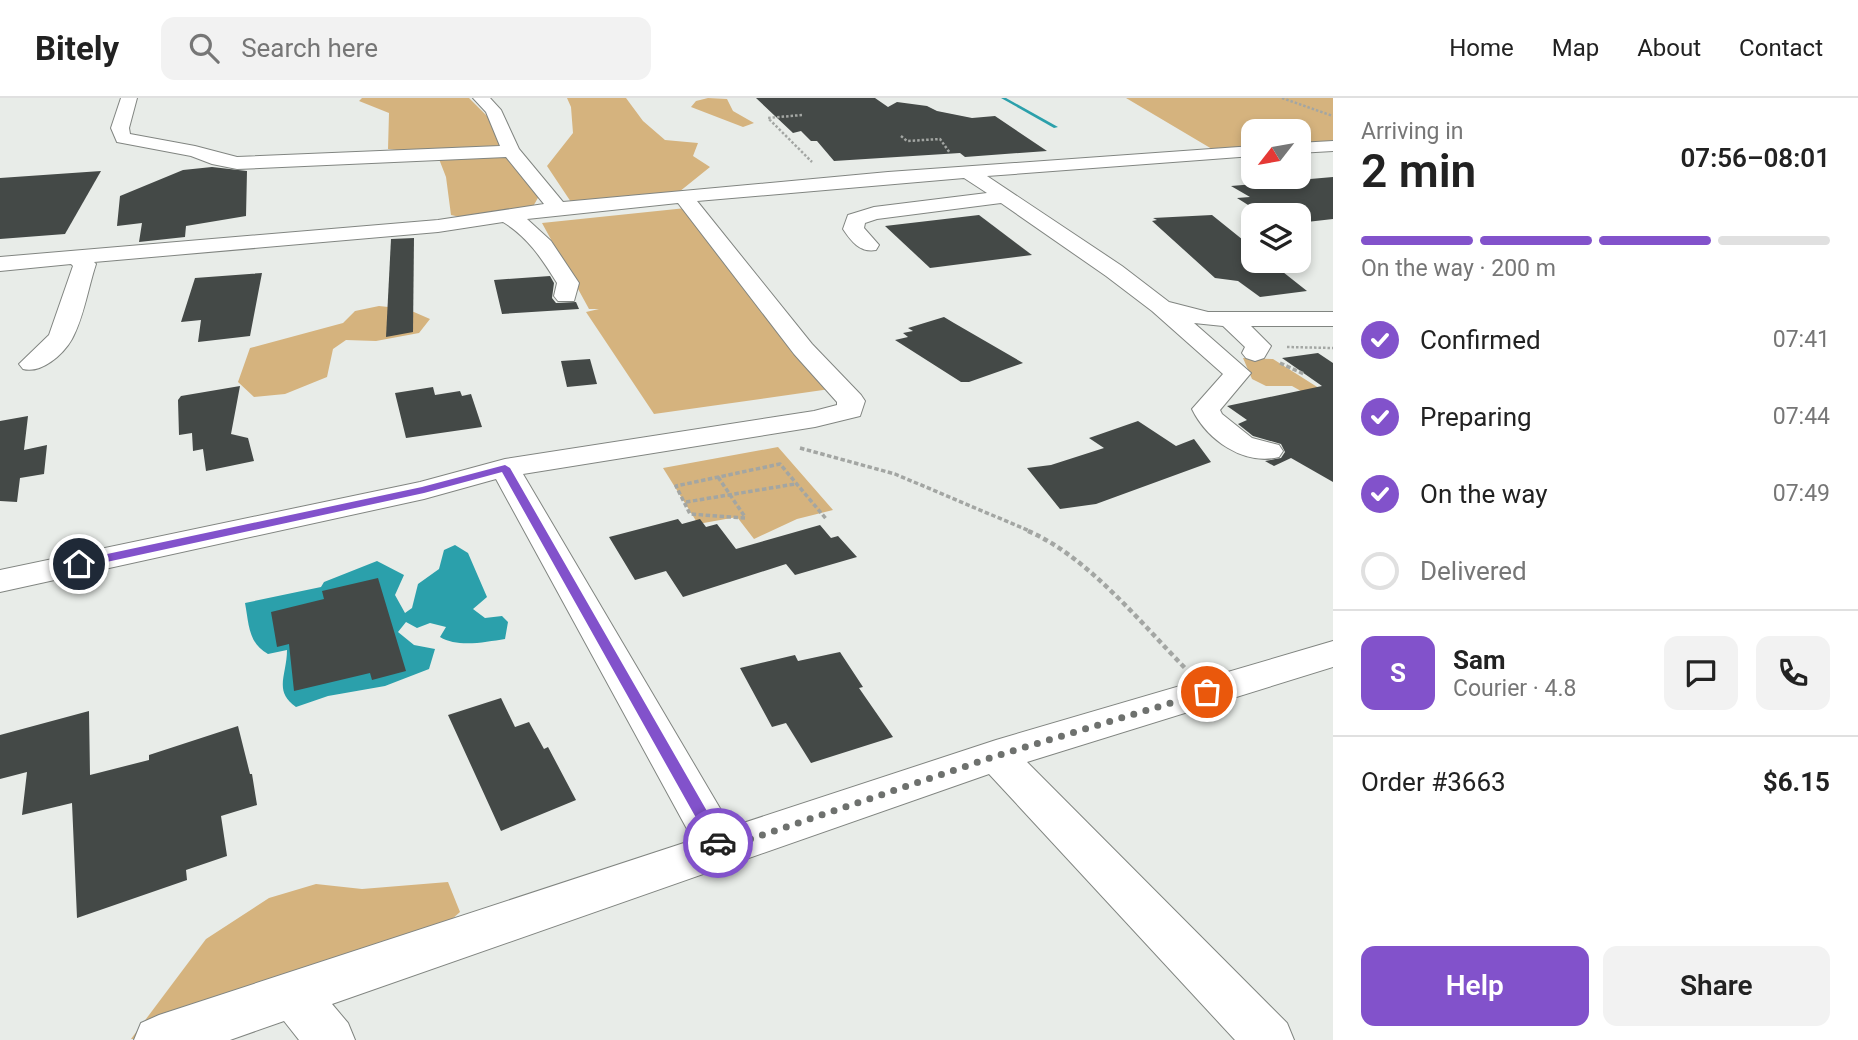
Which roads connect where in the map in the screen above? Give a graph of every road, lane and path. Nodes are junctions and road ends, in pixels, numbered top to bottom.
1 (129, 98) edge
2 (481, 98) edge
3 (1282, 98) edge
4 (802, 116) dead end
5 (1333, 116) edge
6 (901, 136) dead end
7 (1333, 146) edge
8 (1311, 147) edge
9 (511, 152) junction
10 (1241, 153) edge
11 (952, 156) dead end
12 (968, 172) junction
13 (818, 184) junction
14 (1006, 197) junction
15 (685, 199) junction
16 (558, 208) junction
17 (509, 217) junction
18 (868, 245) dead end
19 (75, 257) junction
20 (0, 264) edge
21 (566, 296) dead end
22 (1160, 306) junction
23 (1333, 319) edge
24 (1230, 320) junction
25 (1333, 348) edge
26 (1257, 350) joint
27 (32, 364) dead end
28 (737, 431) junction
29 (1269, 451) dead end
30 (505, 468) junction
31 (718, 477) junction
32 (796, 484) junction
33 (730, 495) junction
34 (686, 502) junction
35 (827, 520) dead end
36 (0, 581) edge
37 (1333, 654) edge
38 (1207, 692) junction
39 (996, 756) junction
40 (721, 849) junction
41 (294, 995) junction
42 (159, 1040) edge
43 (330, 1040) edge
44 (1269, 1040) edge

1 - 9 street
2 - 9 street
3 - 5 path
4 - 13 path
6 - 11 path
7 - 8 street
9 - 16 street
10 - 12 street
12 - 13 street
12 - 14 street
13 - 15 street
14 - 18 street
14 - 22 street
15 - 16 street
15 - 28 street
16 - 17 street
17 - 19 street
17 - 21 street
19 - 20 street
19 - 27 street
22 - 24 street
22 - 29 street
23 - 24 street
24 - 26 street
25 - 26 path
28 - 30 street
28 - 38 path
30 - 36 street
30 - 40 street
31 - 32 path
31 - 33 path
31 - 34 path
32 - 33 path
32 - 35 path
33 - 34 path
33 - 34 path
37 - 38 street
38 - 39 street
39 - 40 street
39 - 44 street
40 - 41 street
41 - 42 street
41 - 43 street

